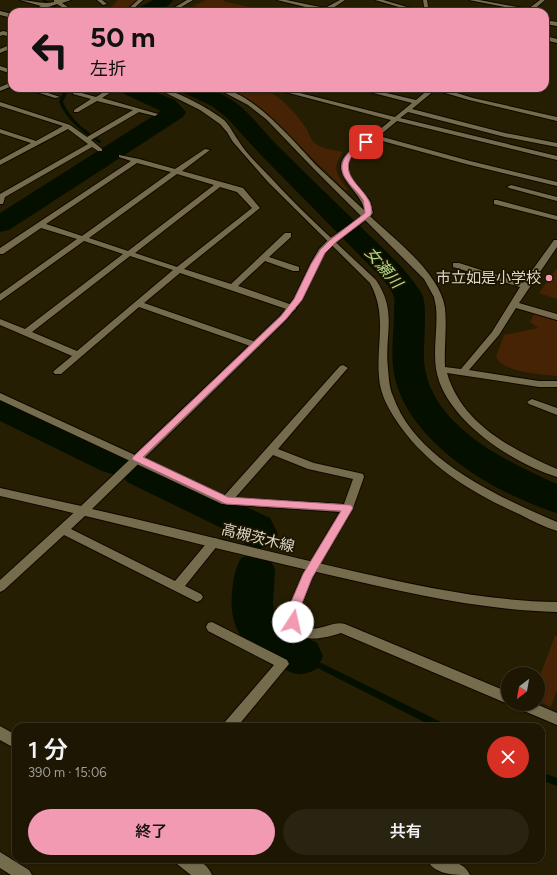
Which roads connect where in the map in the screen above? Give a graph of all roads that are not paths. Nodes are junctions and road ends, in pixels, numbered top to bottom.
1 (22, 0) edge
2 (68, 0) edge
3 (99, 0) edge
4 (141, 0) edge
5 (191, 0) edge
6 (278, 0) edge
7 (343, 0) edge
8 (377, 0) edge
9 (474, 0) edge
10 (543, 0) edge
11 (55, 2) edge
12 (105, 4) dead end
13 (46, 5) junction
14 (39, 8) edge
15 (66, 8) edge
16 (132, 8) edge
17 (176, 8) edge
18 (311, 8) edge
19 (329, 8) edge
20 (407, 8) edge
21 (514, 8) edge
22 (533, 8) edge
23 (40, 92) edge
24 (75, 92) edge
25 (107, 92) edge
26 (168, 92) edge
27 (227, 92) edge
28 (289, 92) edge
29 (374, 92) edge
30 (429, 92) edge
31 (447, 92) edge
32 (57, 97) dead end
33 (96, 98) junction
34 (417, 102) junction
35 (0, 104) edge
36 (138, 110) junction
37 (408, 110) junction
38 (76, 111) dead end
39 (155, 114) dead end
40 (398, 119) junction
41 (557, 119) edge
42 (68, 126) junction
43 (0, 131) edge
44 (374, 137) junction
45 (90, 142) junction
46 (36, 143) junction
47 (557, 145) edge
48 (100, 150) dead end
49 (207, 150) dead end
50 (121, 156) dead end
51 (557, 158) edge
52 (137, 160) junction
53 (1, 162) edge
54 (176, 171) junction
55 (219, 184) junction
56 (557, 184) edge
57 (510, 187) dead end
58 (1, 198) edge
59 (557, 199) edge
60 (497, 202) dead end
61 (364, 218) junction
62 (557, 218) edge
63 (42, 225) junction
64 (288, 235) dead end
65 (82, 238) junction
66 (334, 240) junction
67 (557, 242) edge
68 (0, 252) edge
69 (130, 254) junction
70 (264, 258) junction
71 (456, 265) dead end
72 (296, 269) dead end
73 (179, 270) junction
74 (525, 286) junction
75 (232, 287) junction
76 (0, 298) edge
77 (139, 304) junction
78 (513, 304) junction
79 (292, 308) junction
80 (557, 317) edge
81 (0, 322) edge
82 (26, 333) junction
83 (256, 345) junction
84 (78, 355) junction
85 (343, 368) dead end
86 (441, 369) junction
87 (464, 371) junction
88 (58, 372) dead end
89 (557, 384) edge
90 (0, 396) edge
91 (532, 402) dead end
92 (557, 412) edge
93 (271, 450) junction
94 (137, 458) junction
95 (557, 473) edge
96 (0, 492) edge
97 (226, 501) junction
98 (348, 508) junction
99 (83, 511) junction
100 (557, 528) edge
101 (63, 530) junction
102 (214, 542) junction
103 (312, 567) junction
104 (0, 587) edge
105 (177, 587) junction
106 (197, 597) dead end
107 (557, 607) edge
108 (212, 627) dead end
109 (501, 695) edge
110 (538, 711) edge
111 (557, 719) edge
112 (232, 723) edge
113 (0, 732) edge
114 (12, 740) edge
115 (0, 859) edge
116 (187, 863) edge
117 (441, 863) edge
118 (199, 874) edge
119 (24, 875) edge
120 (462, 875) edge

1 - 13 street
2 - 11 street
3 - 12 street
4 - 16 street
5 - 17 street
6 - 18 street
7 - 19 street
8 - 20 street
9 - 21 street
10 - 22 street
11 - 13 street
11 - 15 street
13 - 14 street
23 - 32 street
24 - 33 street
25 - 33 street
26 - 66 street
27 - 61 street
28 - 40 street
29 - 34 street
30 - 34 street
31 - 41 street
33 - 36 street
33 - 38 street
34 - 37 street
35 - 42 street
36 - 39 street
36 - 45 street
37 - 40 street
37 - 47 street
40 - 44 street
40 - 51 street
42 - 45 street
42 - 46 street
43 - 46 street
44 - 56 street
44 - 61 street
45 - 48 street
45 - 58 street
46 - 53 street
49 - 54 street
50 - 52 street
52 - 54 street
52 - 63 street
54 - 55 street
54 - 65 street
55 - 69 street
55 - 73 street
57 - 59 street
60 - 62 street
61 - 66 street
61 - 86 street
63 - 65 street
63 - 68 street
64 - 70 street
65 - 69 street
65 - 76 street
66 - 79 street
66 - 100 street
67 - 74 street
69 - 73 street
69 - 82 street
70 - 72 street
70 - 75 street
71 - 74 street
73 - 75 street
73 - 77 street
74 - 78 street
75 - 79 street
77 - 83 street
77 - 84 street
78 - 80 street
78 - 87 street
79 - 83 street
81 - 82 street
82 - 84 street
83 - 94 street
84 - 88 street
85 - 93 street
86 - 87 street
86 - 95 street
87 - 89 street
90 - 94 street
91 - 92 street
93 - 97 street
93 - 98 street
94 - 97 street
94 - 99 street
96 - 99 street, 高槻茨木線
97 - 98 street
98 - 103 street
99 - 101 street
99 - 102 street, 高槻茨木線
101 - 104 street
101 - 105 street
102 - 103 street, 高槻茨木線
102 - 105 street
103 - 107 street, 高槻茨木線
103 - 109 street
105 - 106 street
108 - 112 street
110 - 111 street
113 - 114 street
115 - 119 street
116 - 118 street
117 - 120 street

